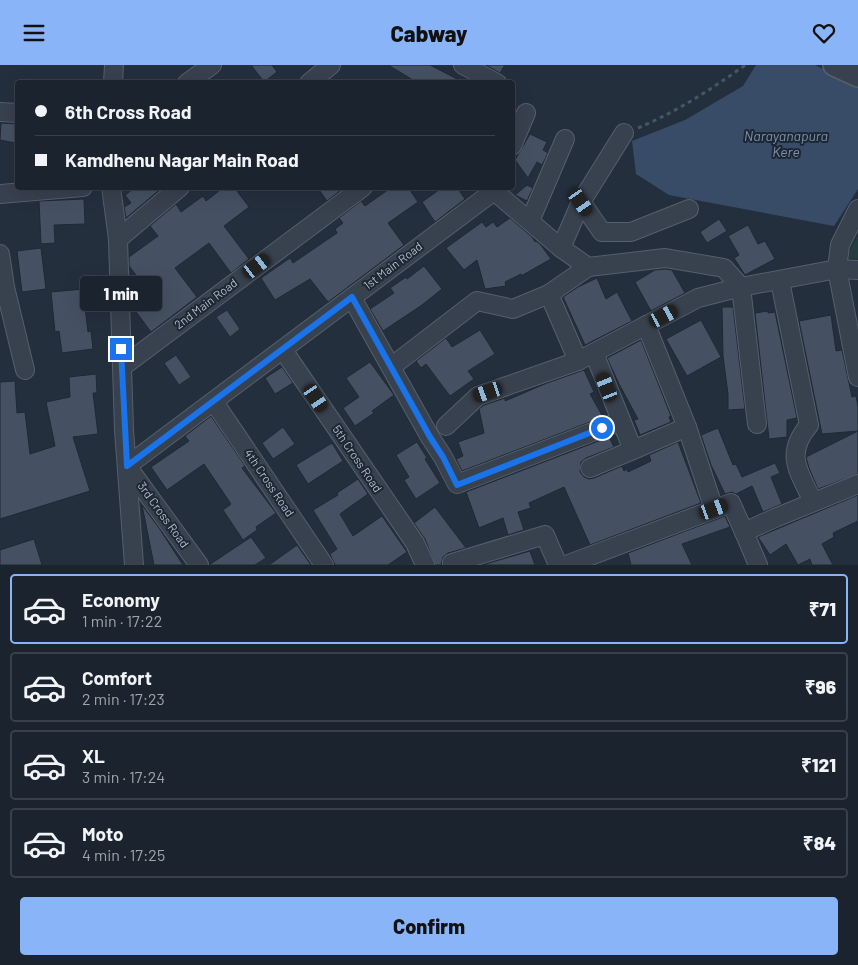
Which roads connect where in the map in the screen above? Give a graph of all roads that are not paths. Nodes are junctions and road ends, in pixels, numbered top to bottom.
1 (114, 65) edge
2 (212, 65) edge
3 (330, 65) edge
4 (462, 65) edge
5 (834, 65) edge
6 (858, 77) edge
7 (113, 80) edge
8 (191, 80) edge
9 (312, 80) edge
10 (491, 80) edge
11 (0, 112) edge
12 (15, 113) edge
13 (526, 113) dead end
14 (624, 133) road end
15 (515, 139) edge
16 (566, 139) dead end
17 (47, 190) edge
18 (111, 190) edge
19 (176, 190) edge
20 (359, 190) edge
21 (492, 190) edge
22 (494, 190) edge
23 (0, 194) edge
24 (581, 202) junction
25 (689, 209) dead end
26 (858, 209) edge
27 (530, 221) junction
28 (118, 239) junction
29 (561, 248) junction
30 (0, 254) edge
31 (588, 267) junction
32 (837, 269) junction
33 (858, 270) edge
34 (780, 281) junction
35 (741, 287) junction
36 (549, 294) junction
37 (352, 297) junction
38 (646, 325) junction
39 (283, 349) junction
40 (586, 357) junction
41 (122, 367) junction
42 (391, 367) junction
43 (25, 370) dead end
44 (858, 374) edge
45 (214, 402) junction
46 (621, 421) junction
47 (757, 424) dead end
48 (446, 427) dead end
49 (687, 427) junction
50 (632, 450) junction
51 (127, 466) junction
52 (590, 468) dead end
53 (858, 484) edge
54 (814, 502) junction
55 (714, 509) junction
56 (744, 532) junction
57 (134, 565) edge
58 (199, 565) edge
59 (324, 565) edge
60 (425, 565) edge
61 (452, 565) edge
62 (558, 565) edge
63 (566, 565) edge
64 (758, 565) edge

1 - 7 street
2 - 8 street
3 - 9 street
4 - 10 street
5 - 6 street
11 - 12 street
13 - 15 street
14 - 24 street
16 - 27 street
17 - 23 street
18 - 28 street
19 - 28 street
20 - 41 street, 2nd Main Road
21 - 37 street, 1st Main Road
22 - 27 street, 1st Main Road
24 - 25 street
24 - 29 street
26 - 32 street
27 - 29 street, 1st Main Road
28 - 41 street
29 - 31 street, 1st Main Road
30 - 43 street
31 - 35 street
31 - 36 street
32 - 33 street
32 - 34 street
32 - 44 street
34 - 35 street
34 - 54 street
35 - 38 street
35 - 47 street
36 - 40 street
36 - 42 street
37 - 39 street, 1st Main Road
37 - 42 street
38 - 40 street
38 - 49 street
39 - 45 street, 1st Main Road
39 - 60 street, 5th Cross Road
40 - 46 street
40 - 48 street
41 - 51 street
42 - 46 street
45 - 51 street, 1st Main Road
45 - 59 street, 4th Cross Road
46 - 50 street
49 - 50 street
49 - 55 street
50 - 52 street
51 - 57 street
51 - 58 street, 3rd Cross Road
53 - 54 street
54 - 56 street
55 - 56 street
55 - 63 street
56 - 64 street
61 - 62 street

